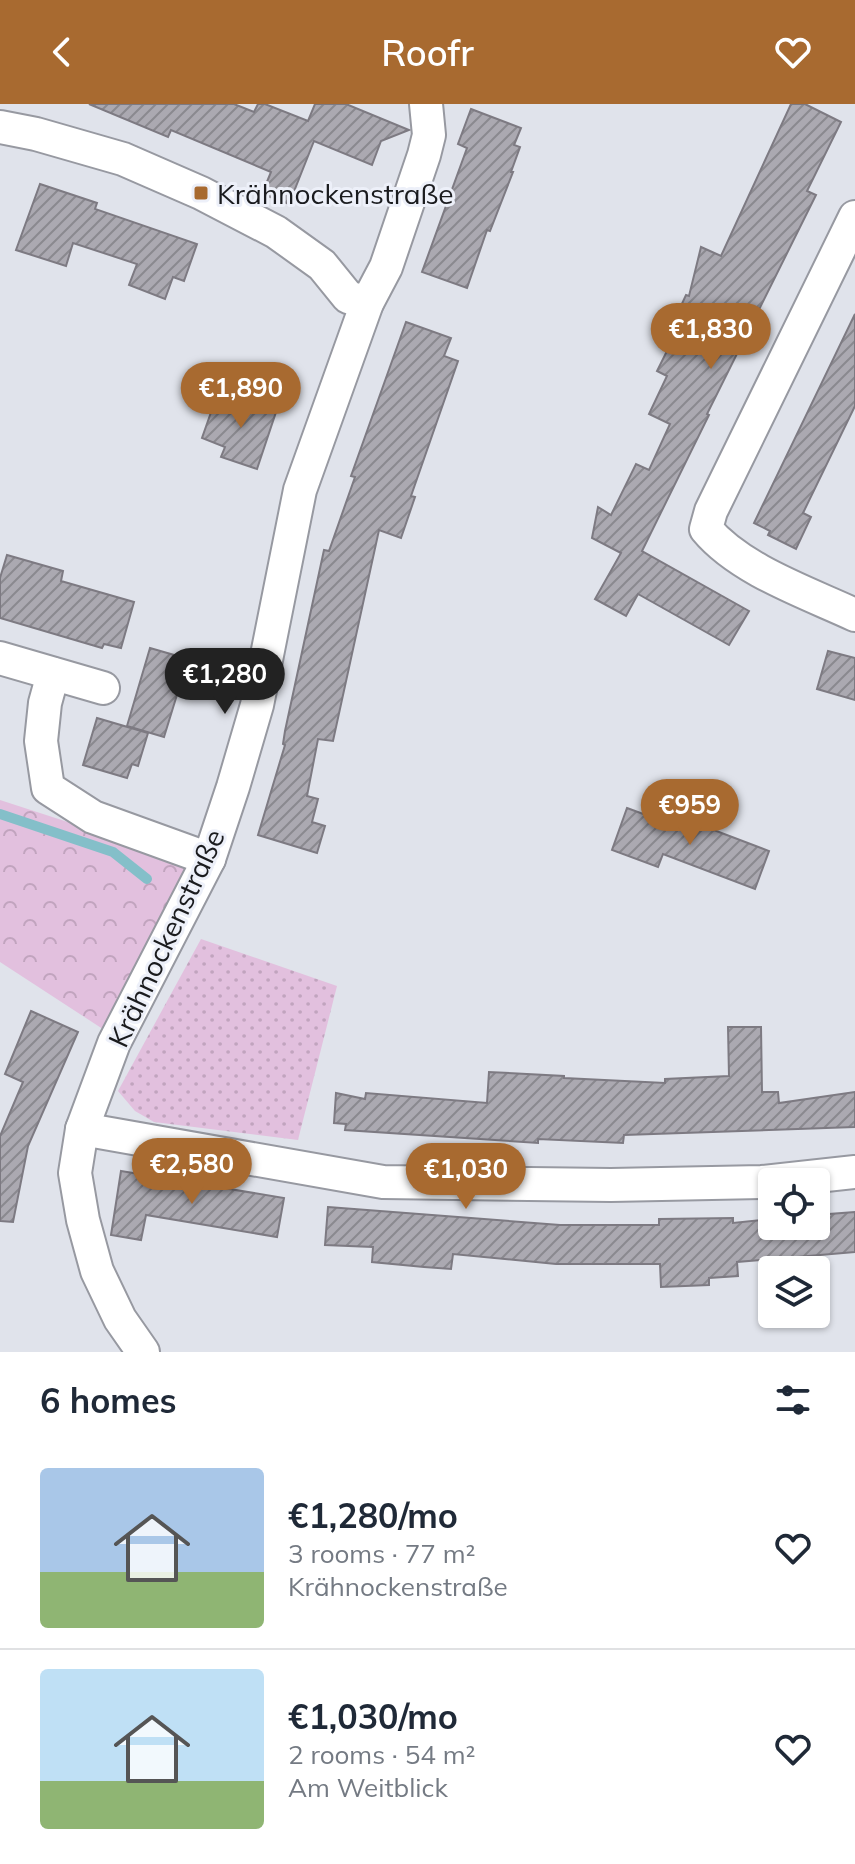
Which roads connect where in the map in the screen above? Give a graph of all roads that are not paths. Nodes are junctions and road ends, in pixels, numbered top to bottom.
1 (426, 104) edge
2 (0, 127) edge
3 (855, 217) edge
4 (367, 303) junction
5 (855, 615) edge
6 (0, 658) edge
7 (53, 674) junction
8 (103, 688) dead end
9 (209, 859) junction
10 (82, 1129) junction
11 (855, 1172) edge
12 (143, 1352) edge

1 - 4 street, Krähnockenstraße
2 - 4 street
3 - 5 street
4 - 9 street, Krähnockenstraße
6 - 7 street
7 - 8 street
7 - 9 street
9 - 10 street, Krähnockenstraße
10 - 11 street
10 - 12 street, Krähnockenstraße

